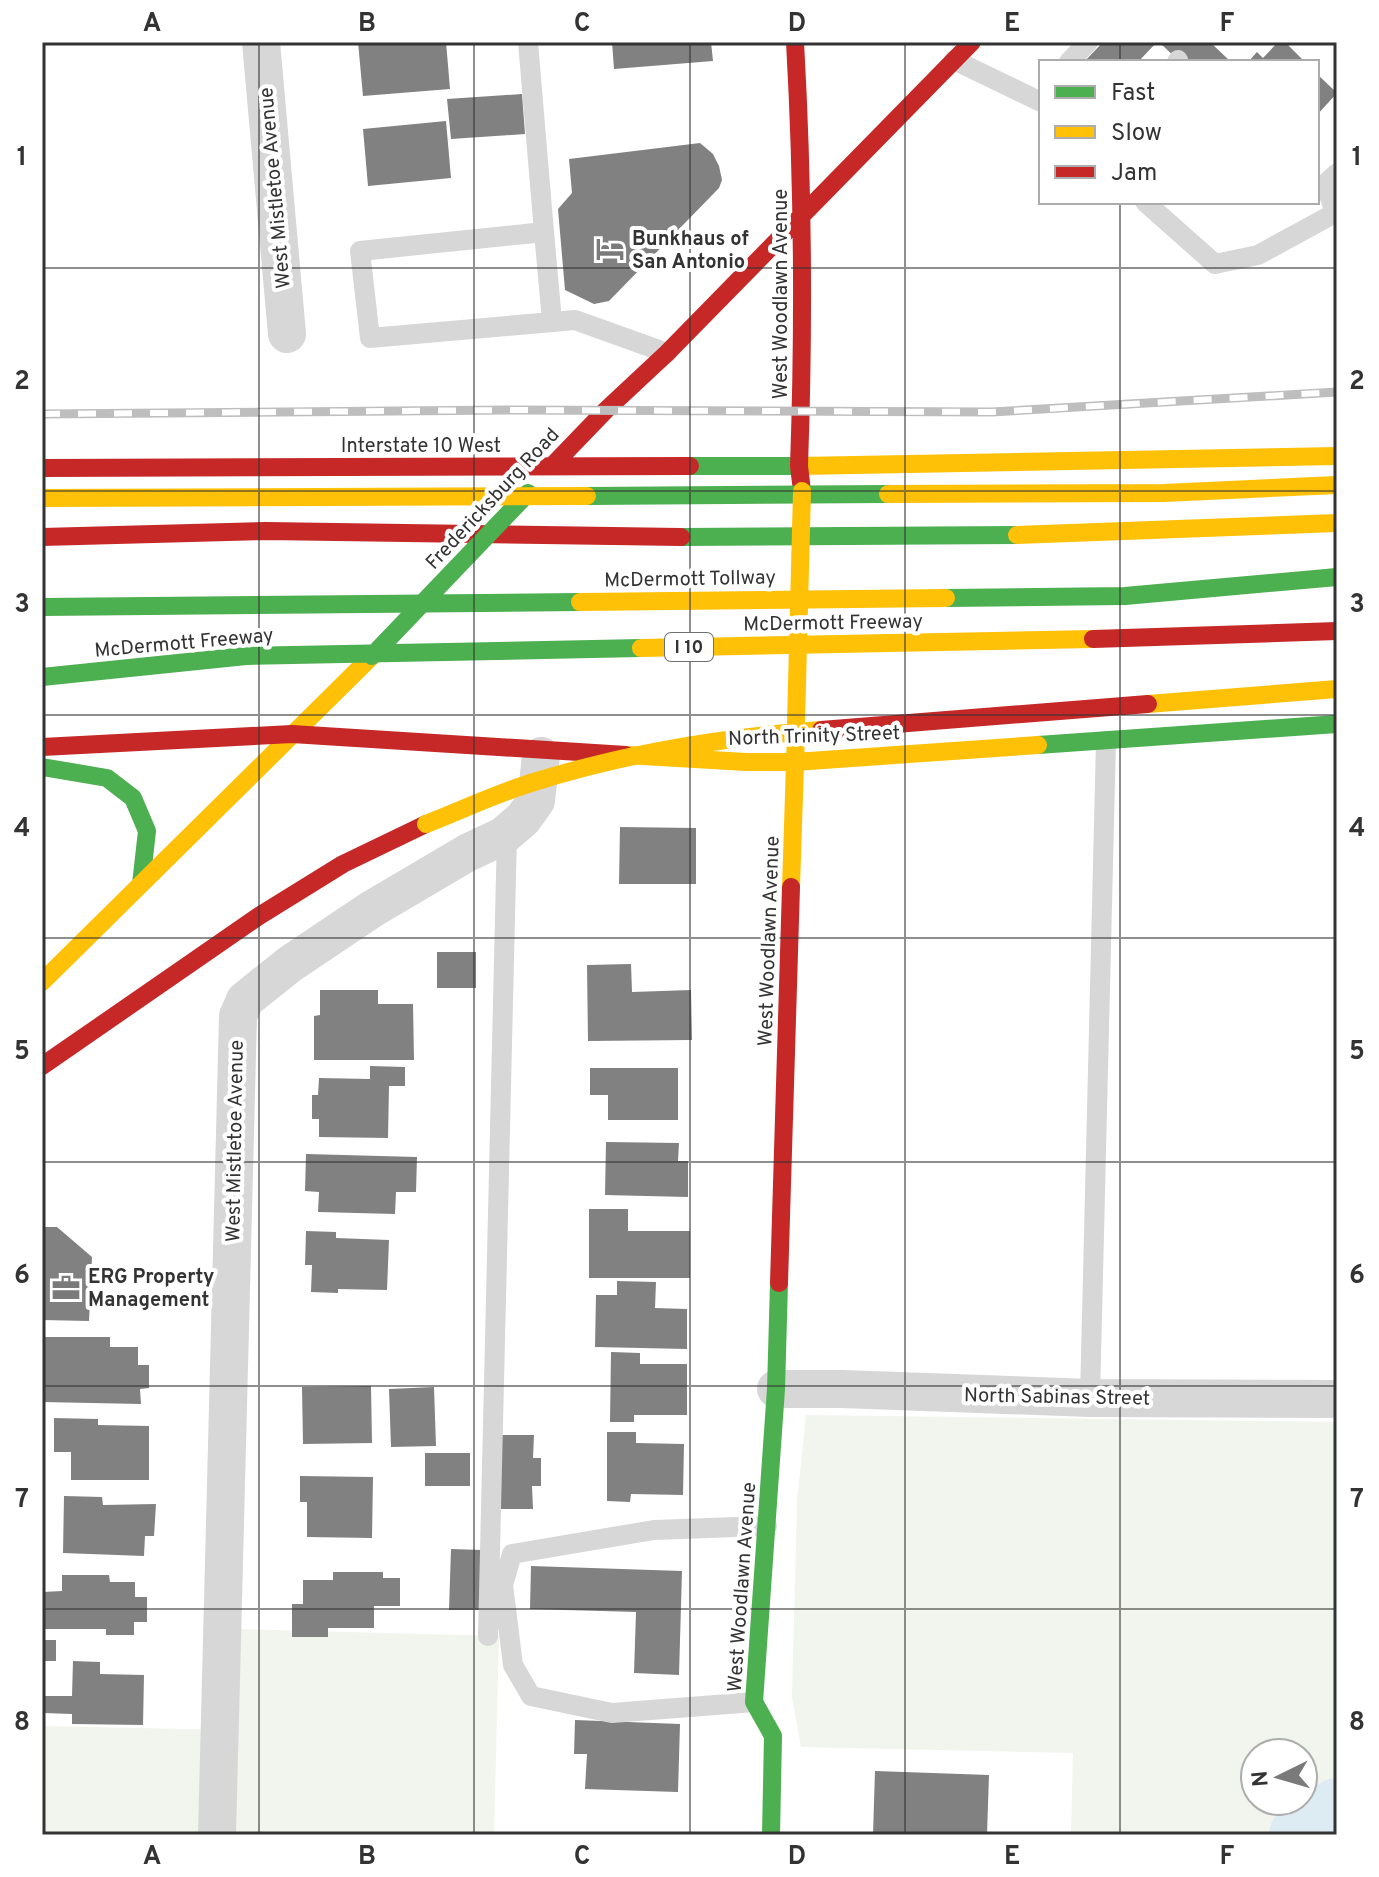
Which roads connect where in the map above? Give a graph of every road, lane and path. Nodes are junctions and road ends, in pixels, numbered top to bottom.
1 (261, 42) edge
2 (528, 42) edge
3 (795, 42) edge
4 (972, 42) edge
5 (954, 60) junction
6 (1039, 101) edge
7 (1337, 173) edge
8 (1147, 204) edge
9 (1336, 212) edge
10 (802, 215) junction
11 (544, 232) junction
12 (552, 321) junction
13 (287, 334) dead end
14 (667, 353) junction
15 (1337, 456) edge
16 (552, 466) junction
17 (799, 466) junction
18 (42, 468) edge
19 (1337, 485) edge
20 (42, 498) edge
21 (1337, 523) edge
22 (42, 537) edge
23 (1337, 577) edge
24 (42, 607) edge
25 (1337, 631) edge
26 (42, 677) edge
27 (1337, 689) edge
28 (1337, 724) edge
29 (292, 734) junction
30 (1106, 741) junction
31 (42, 747) edge
32 (542, 750) junction
33 (795, 762) junction
34 (42, 767) edge
35 (507, 833) junction
36 (141, 884) junction
37 (42, 982) edge
38 (42, 1066) edge
39 (776, 1389) junction
40 (1090, 1398) junction
41 (1337, 1399) edge
42 (767, 1526) junction
43 (488, 1636) dead end
44 (754, 1702) junction
45 (217, 1835) edge
46 (771, 1835) edge

1 - 13 street, West Mistletoe Avenue
2 - 11 lane
3 - 10 main road, West Woodlawn Avenue
4 - 5 main road, Fredericksburg Road
5 - 6 lane
5 - 10 main road, Fredericksburg Road
7 - 9 lane
8 - 9 lane
10 - 14 main road, Fredericksburg Road
10 - 17 main road, West Woodlawn Avenue
11 - 12 lane
11 - 12 lane
12 - 14 lane
14 - 16 main road, Fredericksburg Road
15 - 17 main road, Interstate 10 West
16 - 17 main road, Interstate 10 West
16 - 18 main road, Interstate 10 West
16 - 29 main road, Fredericksburg Road, bridge
17 - 33 main road, West Woodlawn Avenue, bridge
19 - 20 main road, bridge
21 - 22 main road, McDermott Tollway
23 - 24 main road, McDermott Tollway
25 - 26 main road, McDermott Freeway / I 10, bridge
27 - 38 main road, bridge
28 - 30 main road, North Trinity Street
29 - 31 main road
29 - 32 main road, North Trinity Street
29 - 36 main road, Fredericksburg Road
30 - 33 main road, North Trinity Street
30 - 40 lane
32 - 33 main road, North Trinity Street
32 - 35 street, West Mistletoe Avenue
33 - 39 main road, West Woodlawn Avenue
34 - 36 main road
35 - 43 lane
35 - 45 street, West Mistletoe Avenue
36 - 37 main road, Fredericksburg Road
39 - 40 street, North Sabinas Street
39 - 42 main road, West Woodlawn Avenue
40 - 41 street, North Sabinas Street
42 - 44 main road, West Woodlawn Avenue
42 - 44 lane
44 - 46 main road, West Woodlawn Avenue

